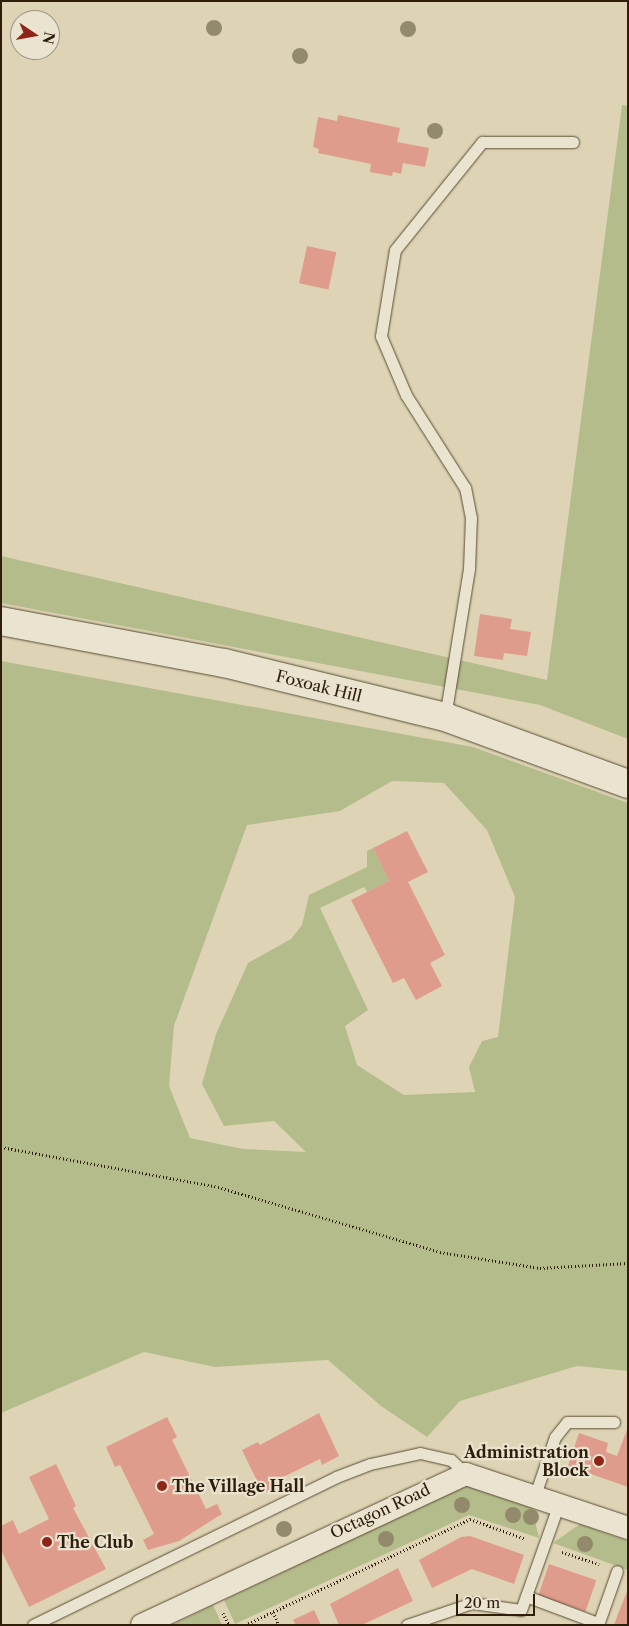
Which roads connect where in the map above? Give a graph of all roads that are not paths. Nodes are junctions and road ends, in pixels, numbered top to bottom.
1 (573, 142) dead end
2 (1, 621) edge
3 (445, 717) junction
4 (628, 784) edge
5 (614, 1422) dead end
6 (466, 1474) junction
7 (535, 1495) junction
8 (559, 1503) junction
9 (628, 1528) edge
10 (617, 1571) road end
11 (526, 1596) junction
12 (598, 1624) edge
13 (33, 1625) edge
14 (142, 1625) edge
15 (407, 1625) edge

1 - 3 lane
2 - 3 main road, Foxoak Hill
3 - 4 main road, Foxoak Hill
5 - 7 lane
6 - 7 street
6 - 13 lane
6 - 14 street, Octagon Road
7 - 8 street
8 - 9 street
8 - 11 lane
10 - 12 lane
11 - 12 lane
11 - 15 lane

